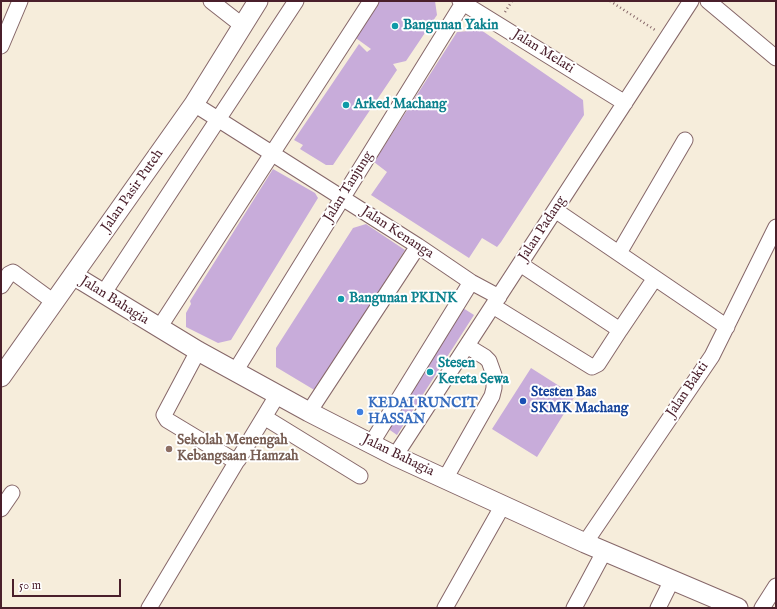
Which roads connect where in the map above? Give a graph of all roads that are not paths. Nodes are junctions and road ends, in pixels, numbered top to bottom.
1 (20, 1) edge
2 (211, 1) edge
3 (258, 1) edge
4 (296, 1) edge
5 (372, 1) edge
6 (691, 1) edge
7 (708, 1) edge
8 (461, 2) edge
9 (243, 26) junction
10 (1, 46) edge
11 (776, 58) edge
12 (625, 103) junction
13 (194, 104) junction
14 (219, 119) junction
15 (685, 140) dead end
16 (274, 154) junction
17 (343, 198) junction
18 (555, 210) junction
19 (776, 227) edge
20 (418, 246) junction
21 (771, 251) edge
22 (619, 253) junction
23 (520, 264) junction
24 (73, 275) junction
25 (655, 278) junction
26 (471, 282) junction
27 (1, 286) edge
28 (103, 294) junction
29 (54, 302) junction
30 (496, 302) junction
31 (727, 327) junction
32 (159, 328) junction
33 (620, 330) junction
34 (467, 346) junction
35 (198, 351) junction
36 (4, 366) edge
37 (236, 370) junction
38 (278, 394) junction
39 (309, 412) junction
40 (264, 417) junction
41 (371, 444) junction
42 (395, 456) junction
43 (237, 461) junction
44 (360, 476) dead end
45 (445, 479) junction
46 (12, 493) dead end
47 (503, 505) junction
48 (1, 509) edge
49 (584, 543) junction
50 (604, 552) junction
51 (672, 580) junction
52 (776, 586) edge
53 (148, 608) edge
54 (445, 608) edge
55 (574, 608) edge
56 (658, 608) edge
57 (738, 608) edge
58 (762, 608) edge

1 - 10 street
2 - 9 street
3 - 9 main road, Jalan Pasir Puteh
4 - 14 street
5 - 16 street
6 - 12 street, Jalan Padang
7 - 11 street
8 - 12 street, Jalan Melati
8 - 17 street, Jalan Tanjung
9 - 13 main road, Jalan Pasir Puteh
12 - 18 street, Jalan Padang
13 - 14 street, Jalan Kenanga
13 - 24 main road, Jalan Pasir Puteh
14 - 16 street, Jalan Kenanga
14 - 28 street
15 - 22 street
16 - 17 street, Jalan Kenanga
16 - 32 street
17 - 20 street, Jalan Kenanga
17 - 37 street, Jalan Tanjung
18 - 22 street
18 - 23 street, Jalan Padang
19 - 21 street, Jalan Bakti
20 - 26 street, Jalan Kenanga
20 - 39 street
21 - 31 street, Jalan Bakti
22 - 25 street
23 - 30 street, Jalan Padang
23 - 33 street
24 - 28 main road, Jalan Bahagia
24 - 29 main road, Jalan Pasir Puteh
25 - 31 street
25 - 33 street
26 - 30 street, Jalan Kenanga
26 - 41 street
27 - 29 street
28 - 32 main road, Jalan Bahagia
29 - 36 main road, Jalan Pasir Puteh
30 - 33 street, Jalan Kenanga
30 - 34 street, Jalan Padang
31 - 49 street, Jalan Bakti
32 - 35 main road, Jalan Bahagia
34 - 42 street, Jalan Padang
34 - 45 street
35 - 37 main road, Jalan Bahagia
35 - 43 street
37 - 38 main road, Jalan Bahagia
38 - 39 main road, Jalan Bahagia
38 - 40 street
39 - 41 main road, Jalan Bahagia
40 - 43 street
40 - 44 street
41 - 42 main road, Jalan Bahagia
42 - 45 main road, Jalan Bahagia
43 - 53 street
45 - 47 main road, Jalan Bahagia
46 - 48 street
47 - 49 main road, Jalan Bahagia
47 - 54 street
49 - 50 main road, Jalan Bahagia
50 - 51 main road, Jalan Bahagia
50 - 55 street
51 - 56 street
51 - 57 main road, Jalan Bahagia
52 - 58 street

